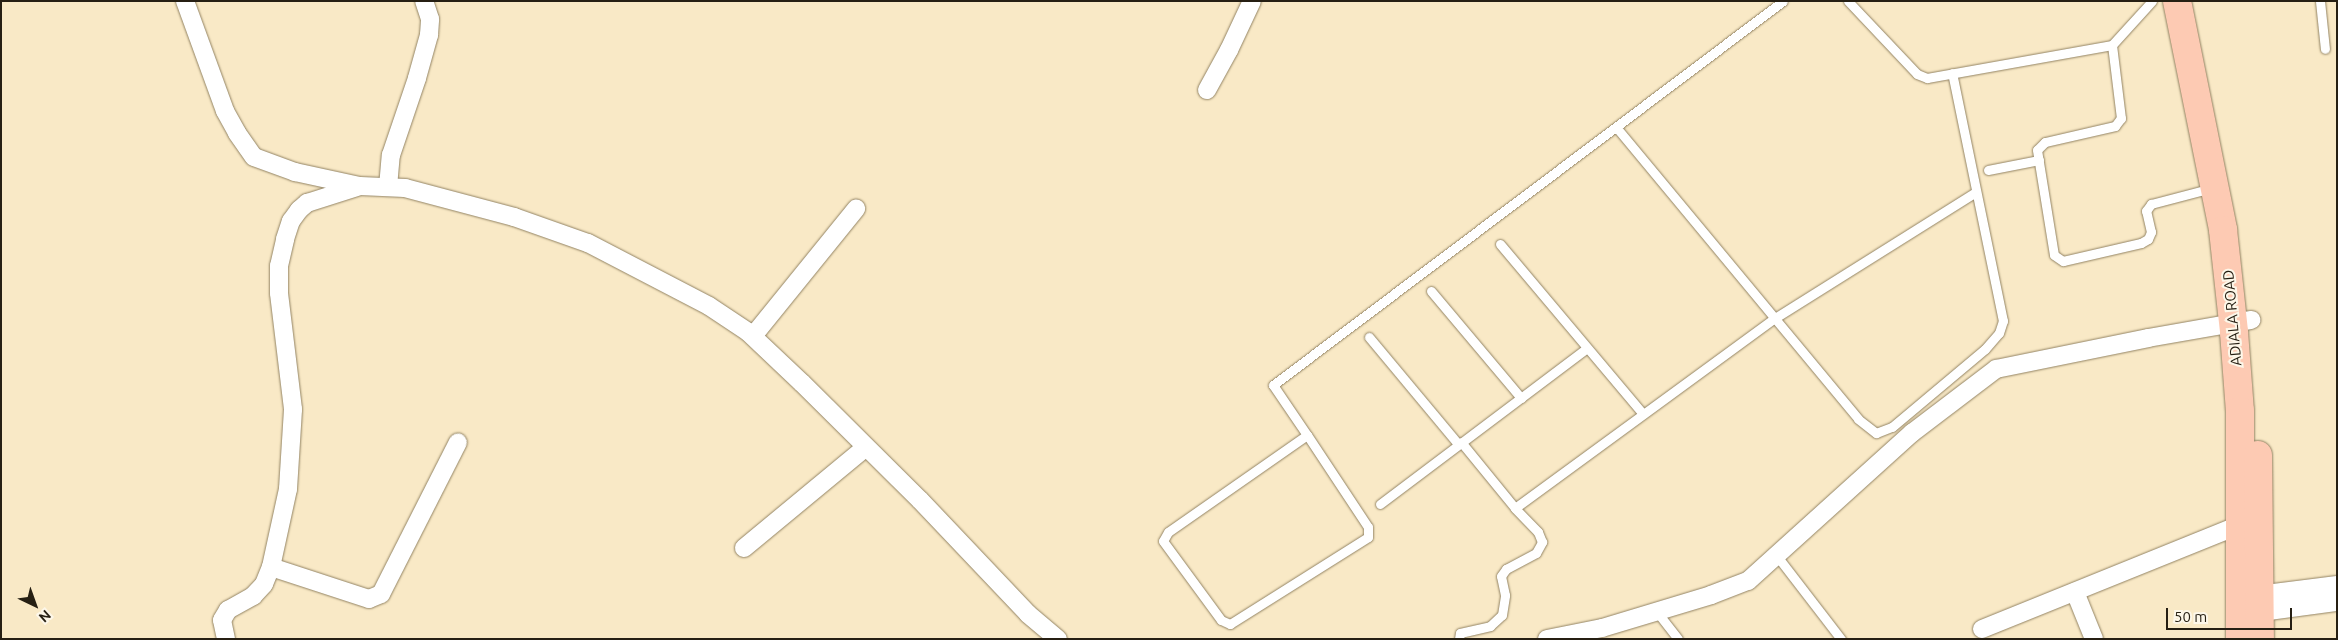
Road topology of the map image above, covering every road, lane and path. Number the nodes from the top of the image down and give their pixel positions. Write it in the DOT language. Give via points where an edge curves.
graph roads {
  1 [pos="185,1"];
  2 [pos="424,1"];
  3 [pos="1252,1"];
  4 [pos="1783,1"];
  5 [pos="1848,1"];
  6 [pos="2152,1"];
  7 [pos="2177,1"];
  8 [pos="2195,1"];
  9 [pos="2320,1"];
  10 [pos="2112,45"];
  11 [pos="2325,49"];
  12 [pos="1952,74"];
  13 [pos="1207,90"];
  14 [pos="1616,126"];
  15 [pos="2039,160"];
  16 [pos="1988,170"];
  17 [pos="360,186"];
  18 [pos="388,187"];
  19 [pos="2215,187"];
  20 [pos="1976,192"];
  21 [pos="856,209"];
  22 [pos="1500,244"];
  23 [pos="1431,291"];
  24 [pos="1775,318"];
  25 [pos="2242,321"];
  26 [pos="753,336"];
  27 [pos="1369,337"];
  28 [pos="1587,348"];
  29 [pos="1521,398"];
  30 [pos="1643,414"];
  31 [pos="1307,435"];
  32 [pos="458,442"];
  33 [pos="1460,443"];
  34 [pos="866,447"];
  35 [pos="1380,504"];
  36 [pos="1515,508"];
  37 [pos="2240,525"];
  38 [pos="744,548"];
  39 [pos="1777,556"];
  40 [pos="271,567"];
  41 [pos="2337,585"];
  42 [pos="2075,592"];
  43 [pos="2337,602"];
  44 [pos="2250,603"];
  45 [pos="1657,612"];
  46 [pos="1982,629"];
  47 [pos="226,639"];
  48 [pos="1058,639"];
  49 [pos="1459,639"];
  50 [pos="1547,639"];
  51 [pos="1678,639"];
  52 [pos="1841,639"];
  53 [pos="2094,639"];
  54 [pos="2240,639"];
  55 [pos="2260,639"];
  1 -- 17 [label="street" via="225,111 248,150 275,166"];
  2 -- 18 [label="street" via="430,19 429,35 391,155"];
  3 -- 13 [label="street"];
  4 -- 14 [label="lane"];
  5 -- 12 [label="lane" via="1917,74 1927,78"];
  6 -- 10 [label="lane"];
  7 -- 19 [label="main road, ADIALA ROAD"];
  8 -- 25 [label="main road, ADIALA ROAD" via="2241,227"];
  9 -- 11 [label="lane"];
  10 -- 12 [label="lane"];
  10 -- 15 [label="lane" via="2121,118 2115,126 2045,142 2037,150"];
  12 -- 20 [label="lane"];
  14 -- 24 [label="lane"];
  14 -- 31 [label="lane" via="1274,385"];
  15 -- 16 [label="lane"];
  15 -- 19 [label="lane" via="2054,255 2062,261 2141,243 2151,232 2146,211 2151,204"];
  17 -- 18 [label="street"];
  17 -- 40 [label="street" via="308,203 298,210 291,221 278,266 293,409 288,489"];
  18 -- 26 [label="street" via="434,195 514,217 588,243 709,306"];
  19 -- 25 [label="main road, ADIALA ROAD"];
  20 -- 24 [label="lane"];
  20 -- 24 [label="lane" via="2003,322 1999,333 1985,350 1892,428 1876,433 1858,419"];
  21 -- 26 [label="street"];
  22 -- 28 [label="lane"];
  23 -- 29 [label="lane"];
  24 -- 30 [label="lane"];
  25 -- 37 [label="main road, ADIALA ROAD"];
  25 -- 39 [label="street" via="1996,369 1897,446"];
  25 -- 44 [label="main road, ADIALA ROAD" via="2258,410"];
  26 -- 34 [label="street"];
  27 -- 33 [label="lane"];
  28 -- 29 [label="lane"];
  28 -- 30 [label="lane"];
  29 -- 33 [label="lane"];
  30 -- 36 [label="lane"];
  31 -- 31 [label="lane" via="1368,527 1368,537 1230,624 1221,620 1163,541 1168,532"];
  32 -- 40 [label="street" via="381,594 369,600"];
  33 -- 35 [label="lane"];
  33 -- 36 [label="lane"];
  34 -- 38 [label="street"];
  34 -- 48 [label="street" via="1028,614"];
  36 -- 49 [label="lane" via="1538,532 1542,542 1536,553 1506,569 1501,576 1505,595 1502,615 1490,626 1460,633"];
  37 -- 42 [label="street"];
  37 -- 44 [label="main road, ADIALA ROAD"];
  39 -- 45 [label="street" via="1748,581"];
  39 -- 52 [label="lane"];
  40 -- 47 [label="street" via="264,584 253,596 228,610 222,620"];
  41 -- 44 [label="street"];
  42 -- 46 [label="street"];
  42 -- 53 [label="street"];
  43 -- 44 [label="street"];
  44 -- 54 [label="main road, ADIALA ROAD"];
  44 -- 55 [label="main road, ADIALA ROAD"];
  45 -- 50 [label="street"];
  45 -- 51 [label="lane"];
}
